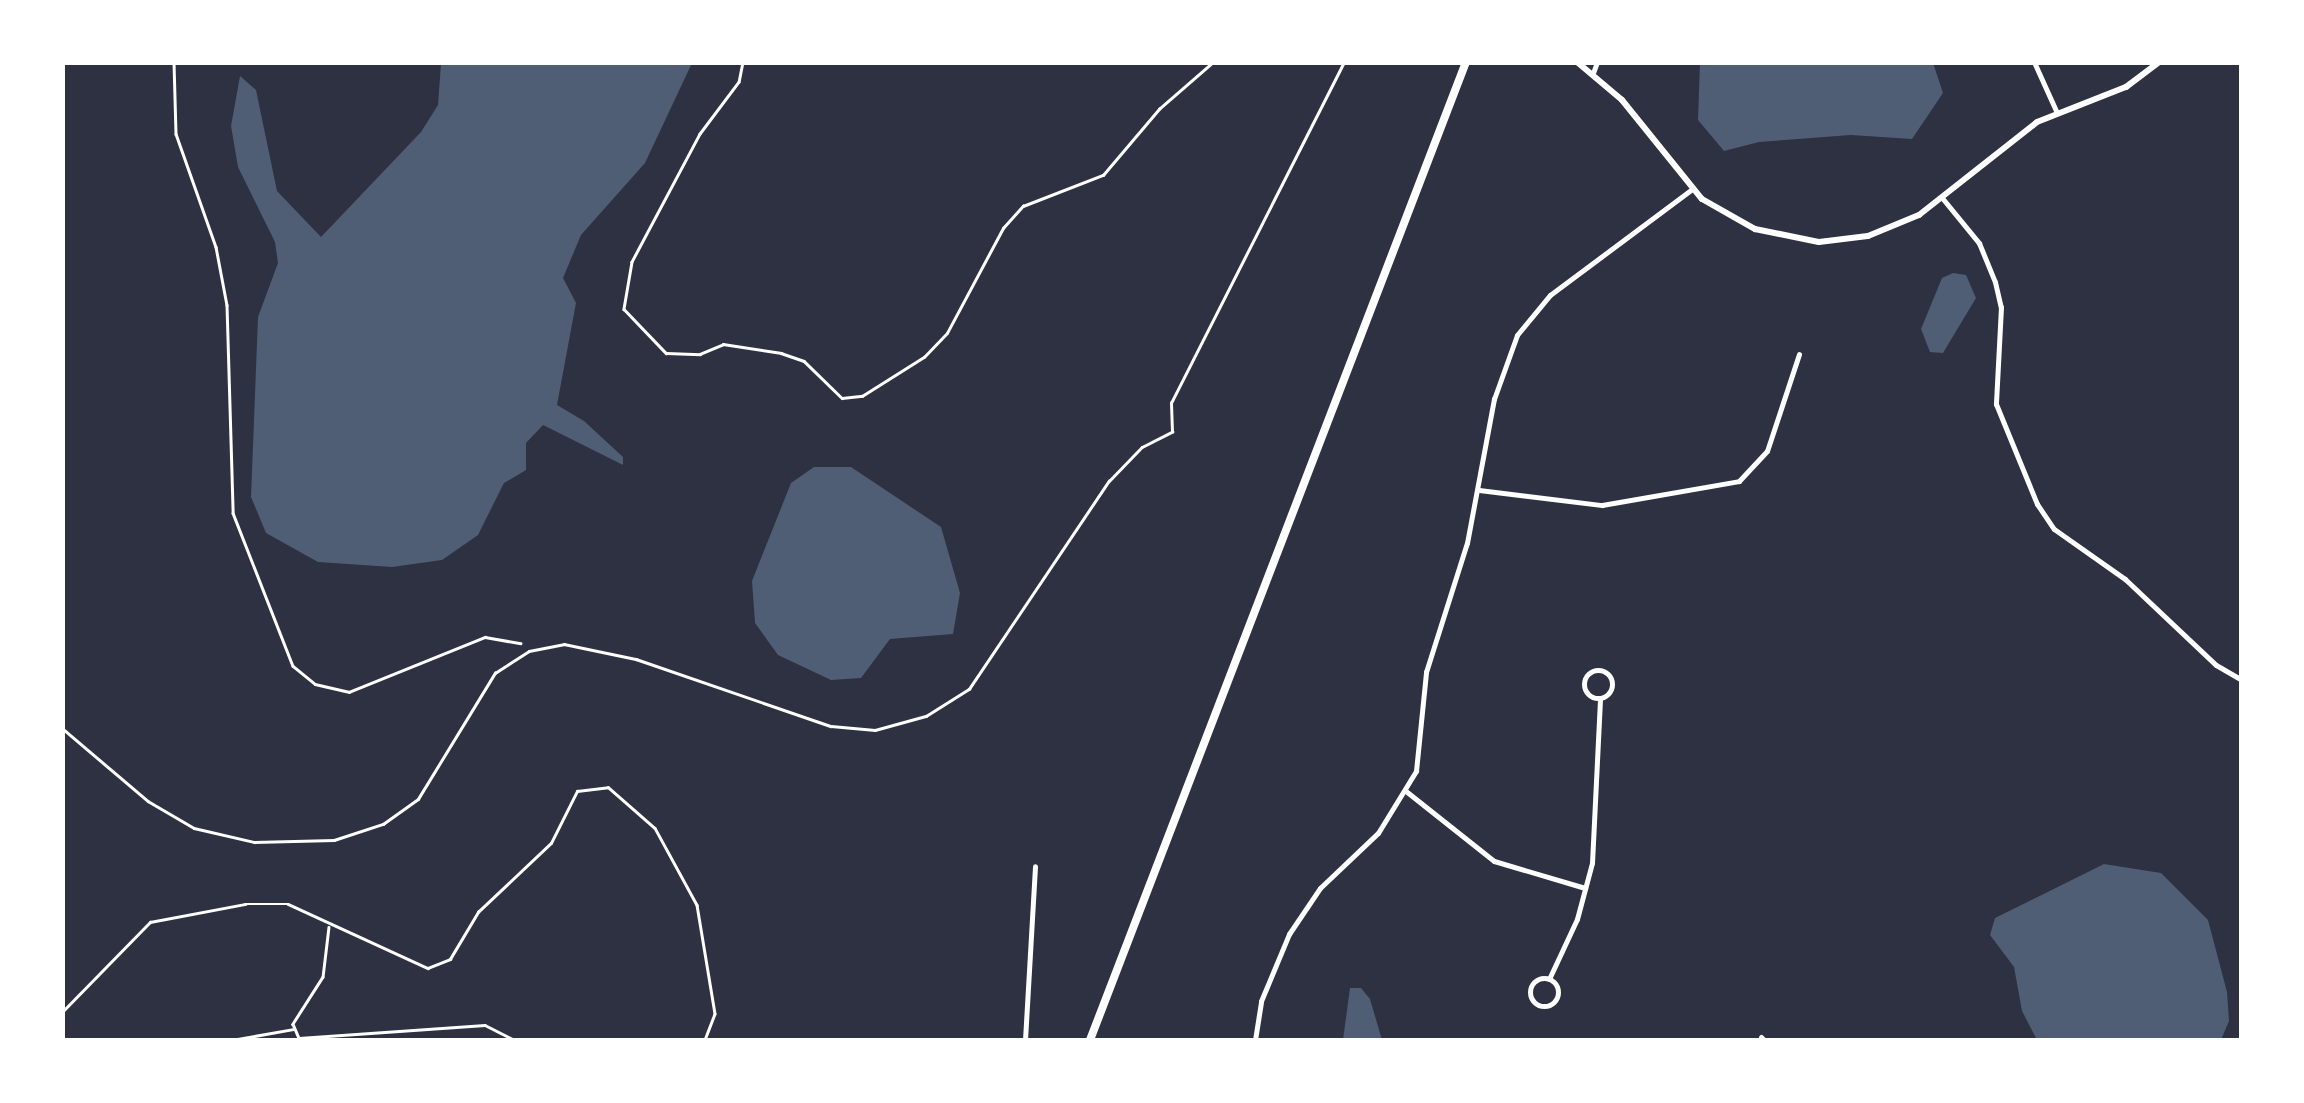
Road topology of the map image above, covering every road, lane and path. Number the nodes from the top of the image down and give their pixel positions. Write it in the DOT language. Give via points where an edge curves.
graph roads {
  1 [pos="174,62"];
  2 [pos="742,62"];
  3 [pos="1213,62"];
  4 [pos="1344,62"];
  5 [pos="1466,62"];
  6 [pos="1577,62"];
  7 [pos="1598,62"];
  8 [pos="2034,62"];
  9 [pos="2159,62"];
  10 [pos="1594,74"];
  11 [pos="2057,114"];
  12 [pos="1691,190"];
  13 [pos="1943,199"];
  14 [pos="1799,354"];
  15 [pos="1479,490"];
  16 [pos="520,643"];
  17 [pos="2242,680"];
  18 [pos="1600,698"];
  19 [pos="62,728"];
  20 [pos="1407,792"];
  21 [pos="1035,866"];
  22 [pos="1586,888"];
  23 [pos="329,925"];
  24 [pos="1549,979"];
  25 [pos="62,1012"];
  26 [pos="295,1030"];
  27 [pos="232,1040"];
  28 [pos="515,1040"];
  29 [pos="705,1040"];
  30 [pos="1025,1040"];
  31 [pos="1090,1040"];
  32 [pos="1255,1040"];
  1 -- 16 [label="path" via="176,134 216,247 227,305 233,513 293,666 316,684 349,692 486,636"];
  2 -- 3 [label="path" via="740,82 700,134 632,262 624,309 666,354 700,354 723,344 782,353 804,361 842,398 862,396 924,358 947,334 1003,228 1024,206 1103,175 1159,110"];
  4 -- 19 [label="lane" via="1171,403 1172,432 1142,448 1109,481 969,689 926,716 875,730 831,726 636,658 564,644 529,651 496,673 418,799 383,824 334,840 254,842 194,828 148,801"];
  5 -- 31 [label="main road"];
  6 -- 10 [label="street"];
  7 -- 10 [label="street"];
  8 -- 11 [label="street"];
  9 -- 11 [label="street" via="2126,87"];
  10 -- 12 [label="street"];
  11 -- 13 [label="street" via="2016,136"];
  12 -- 13 [label="street" via="1755,230 1819,242 1887,231"];
  12 -- 15 [label="street" via="1550,295 1518,334 1494,399"];
  13 -- 17 [label="street" via="1979,243 1995,282 2002,307 1996,404 2037,504 2054,528"];
  14 -- 15 [label="street" via="1768,451 1739,481 1602,505"];
  15 -- 20 [label="street" via="1426,672 1422,754"];
  18 -- 18 [label="street" via="1611,682 1595,671 1585,689"];
  18 -- 22 [label="street"];
  20 -- 22 [label="street" via="1494,861"];
  20 -- 32 [label="street" via="1378,833 1320,888 1289,934 1261,1001"];
  21 -- 30 [label="street"];
  22 -- 24 [label="street"];
  23 -- 25 [label="path" via="288,904 245,904 150,922"];
  23 -- 26 [label="path" via="323,977"];
  23 -- 29 [label="path" via="428,968 450,959 478,912 551,843 576,790 608,787 655,828 697,905 715,1014"];
  24 -- 24 [label="street" via="1532,984 1536,1004 1556,998"];
  26 -- 27 [label="path"];
  26 -- 28 [label="path" via="299,1038 322,1039 486,1025"];
}
